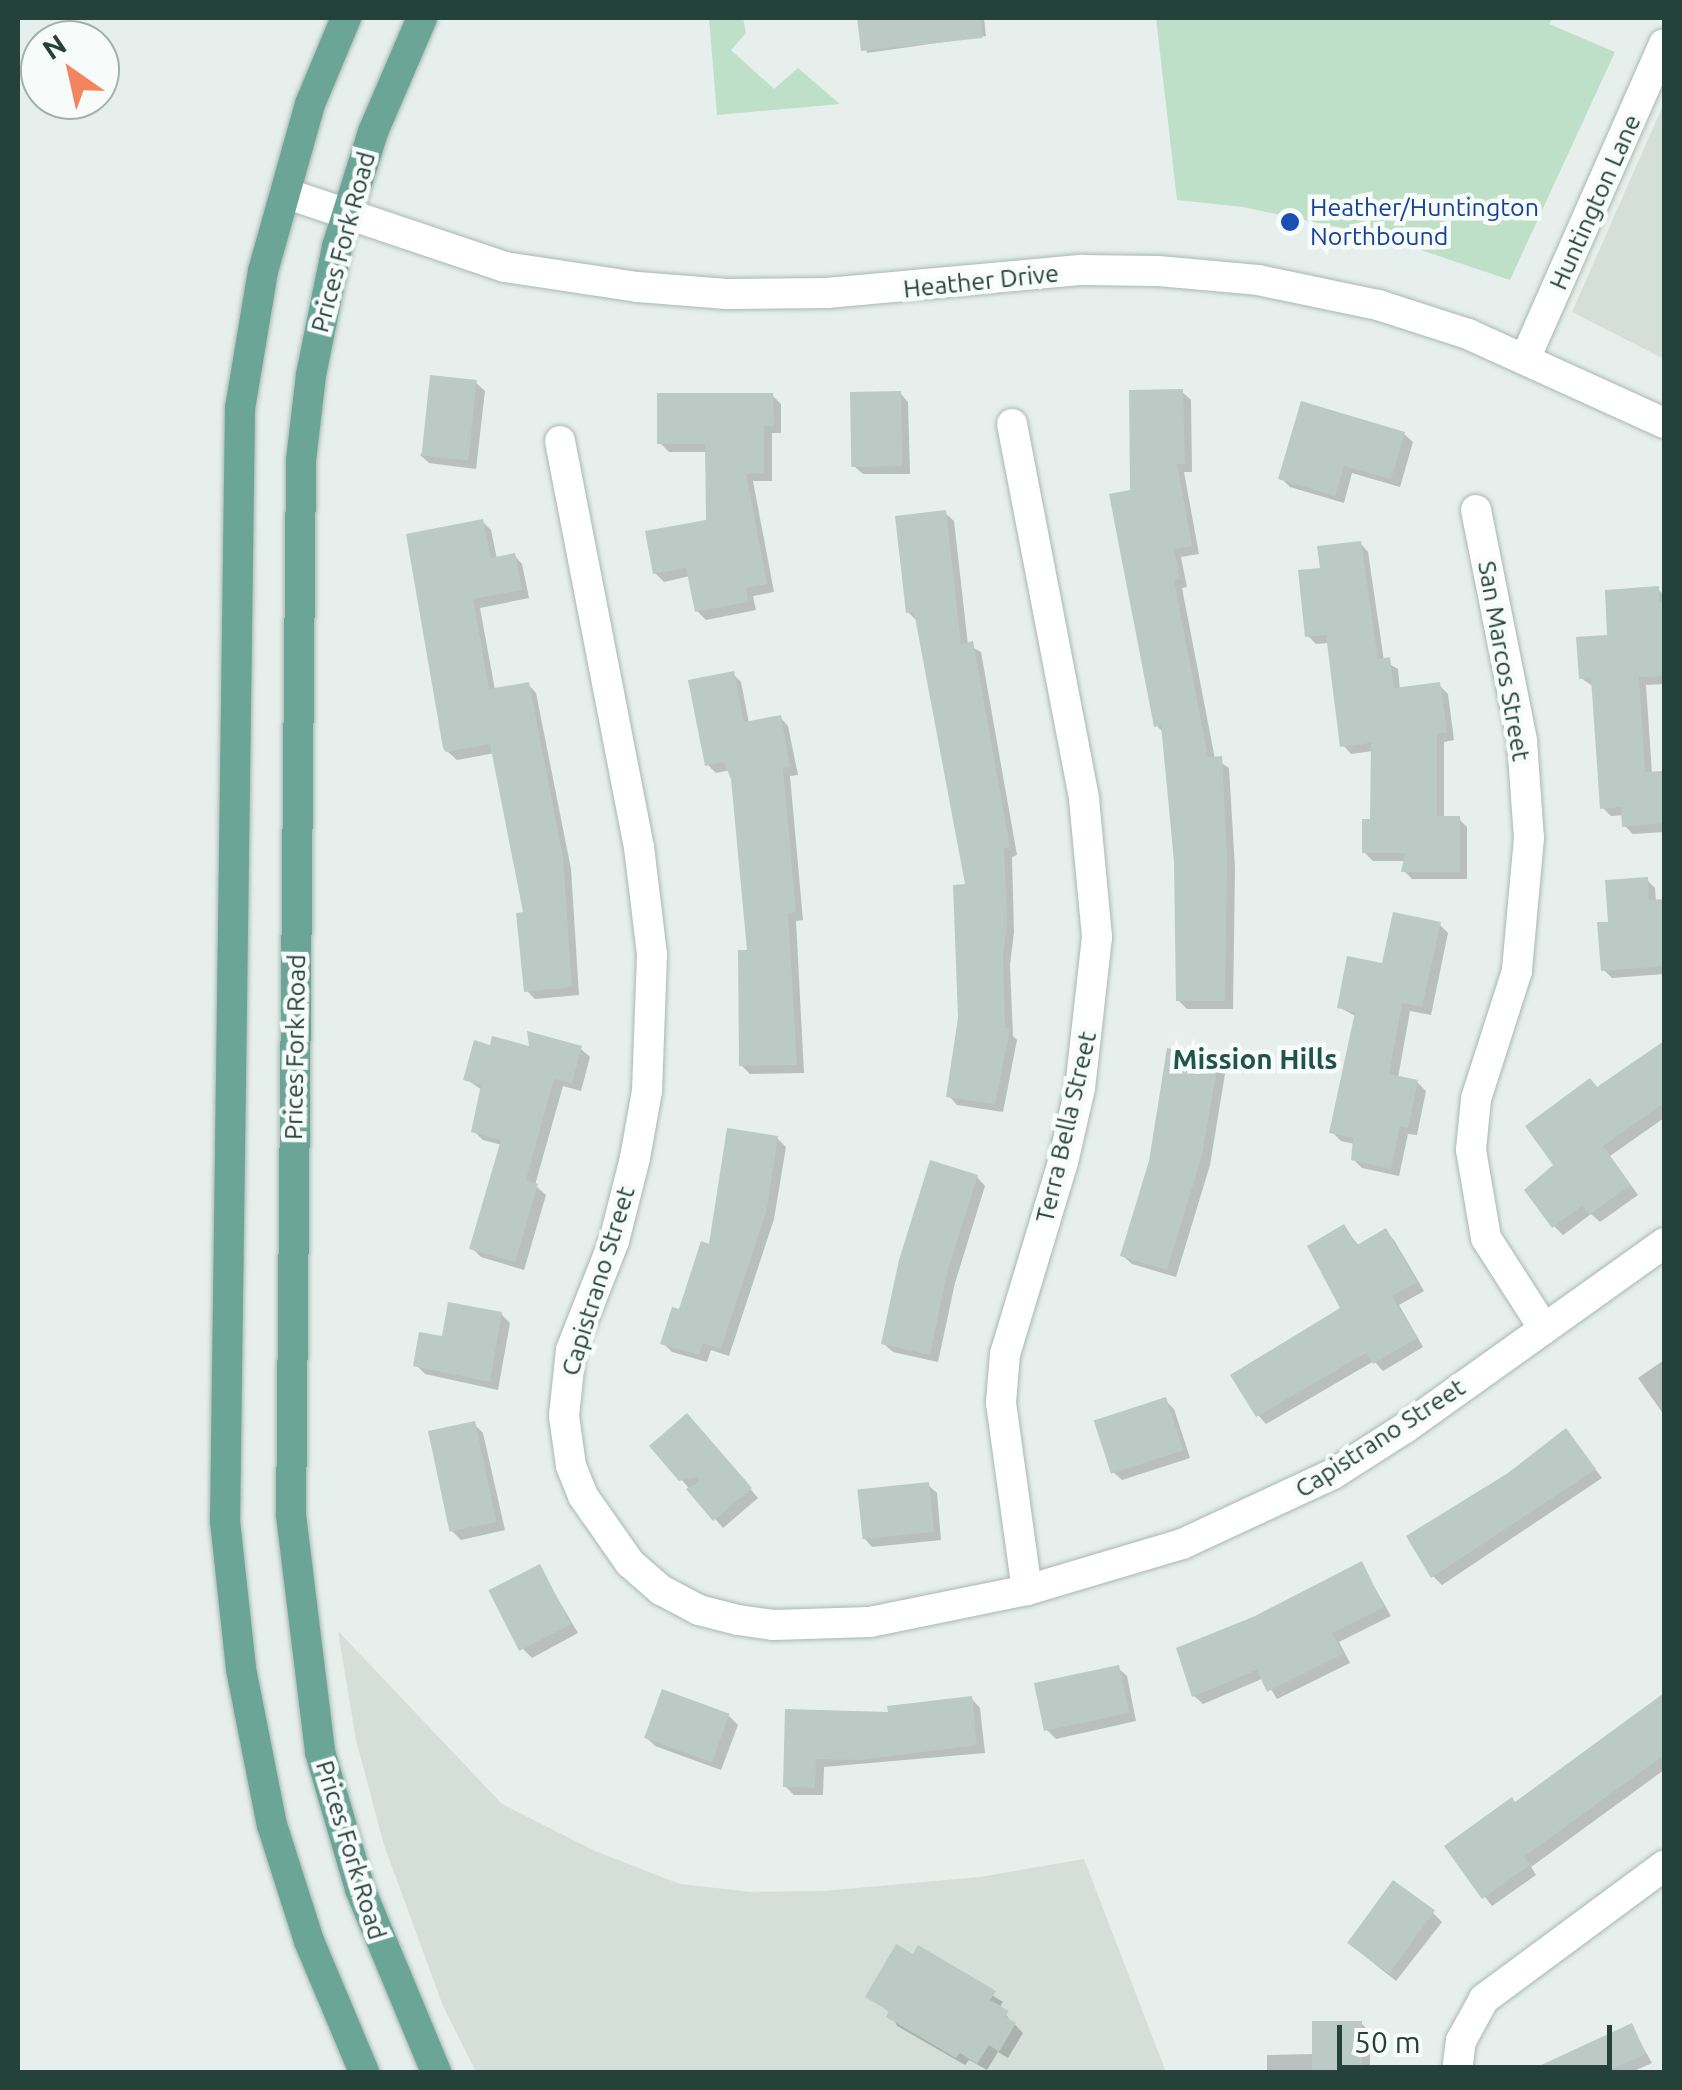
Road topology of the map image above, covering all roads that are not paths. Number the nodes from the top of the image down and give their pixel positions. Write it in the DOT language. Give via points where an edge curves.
graph roads {
  1 [pos="346,18"];
  2 [pos="422,18"];
  3 [pos="1664,44"];
  4 [pos="285,192"];
  5 [pos="347,214"];
  6 [pos="1524,359"];
  7 [pos="1664,423"];
  8 [pos="1012,424"];
  9 [pos="560,441"];
  10 [pos="1476,510"];
  11 [pos="1664,1243"];
  12 [pos="1543,1327"];
  13 [pos="1028,1590"];
  14 [pos="1664,1866"];
  15 [pos="364,2072"];
  16 [pos="436,2072"];
  17 [pos="1456,2072"];
  1 -- 4 [label="main road" via="310,104"];
  2 -- 5 [label="main road, Prices Fork Road" via="394,77"];
  3 -- 6 [label="street, Huntington Lane"];
  4 -- 5 [label="street, Heather Drive"];
  4 -- 15 [label="main road" via="246,354 235,484 225,1521 241,1668 268,1809 308,1942"];
  5 -- 6 [label="street, Heather Drive" via="505,266 713,293 897,290 1082,270 1231,276 1378,306"];
  5 -- 16 [label="main road, Prices Fork Road" via="326,290 301,460 291,1515 325,1769 378,1939"];
  6 -- 7 [label="street, Heather Drive"];
  8 -- 13 [label="street, Terra Bella Street" via="1084,799 1097,937 1080,1088 1005,1354 1001,1403"];
  9 -- 13 [label="street, Capistrano Street" via="639,847 652,955 646,1091 635,1158 614,1241 565,1374 567,1440 582,1496 630,1563 661,1590 738,1620 870,1622"];
  10 -- 12 [label="street, San Marcos Street" via="1522,741 1528,838 1517,970 1476,1099 1472,1169 1486,1238"];
  11 -- 12 [label="street, Capistrano Street"];
  12 -- 13 [label="street, Capistrano Street" via="1405,1428 1306,1488 1182,1544"];
  14 -- 17 [label="street" via="1484,1999 1461,2041"];
}
